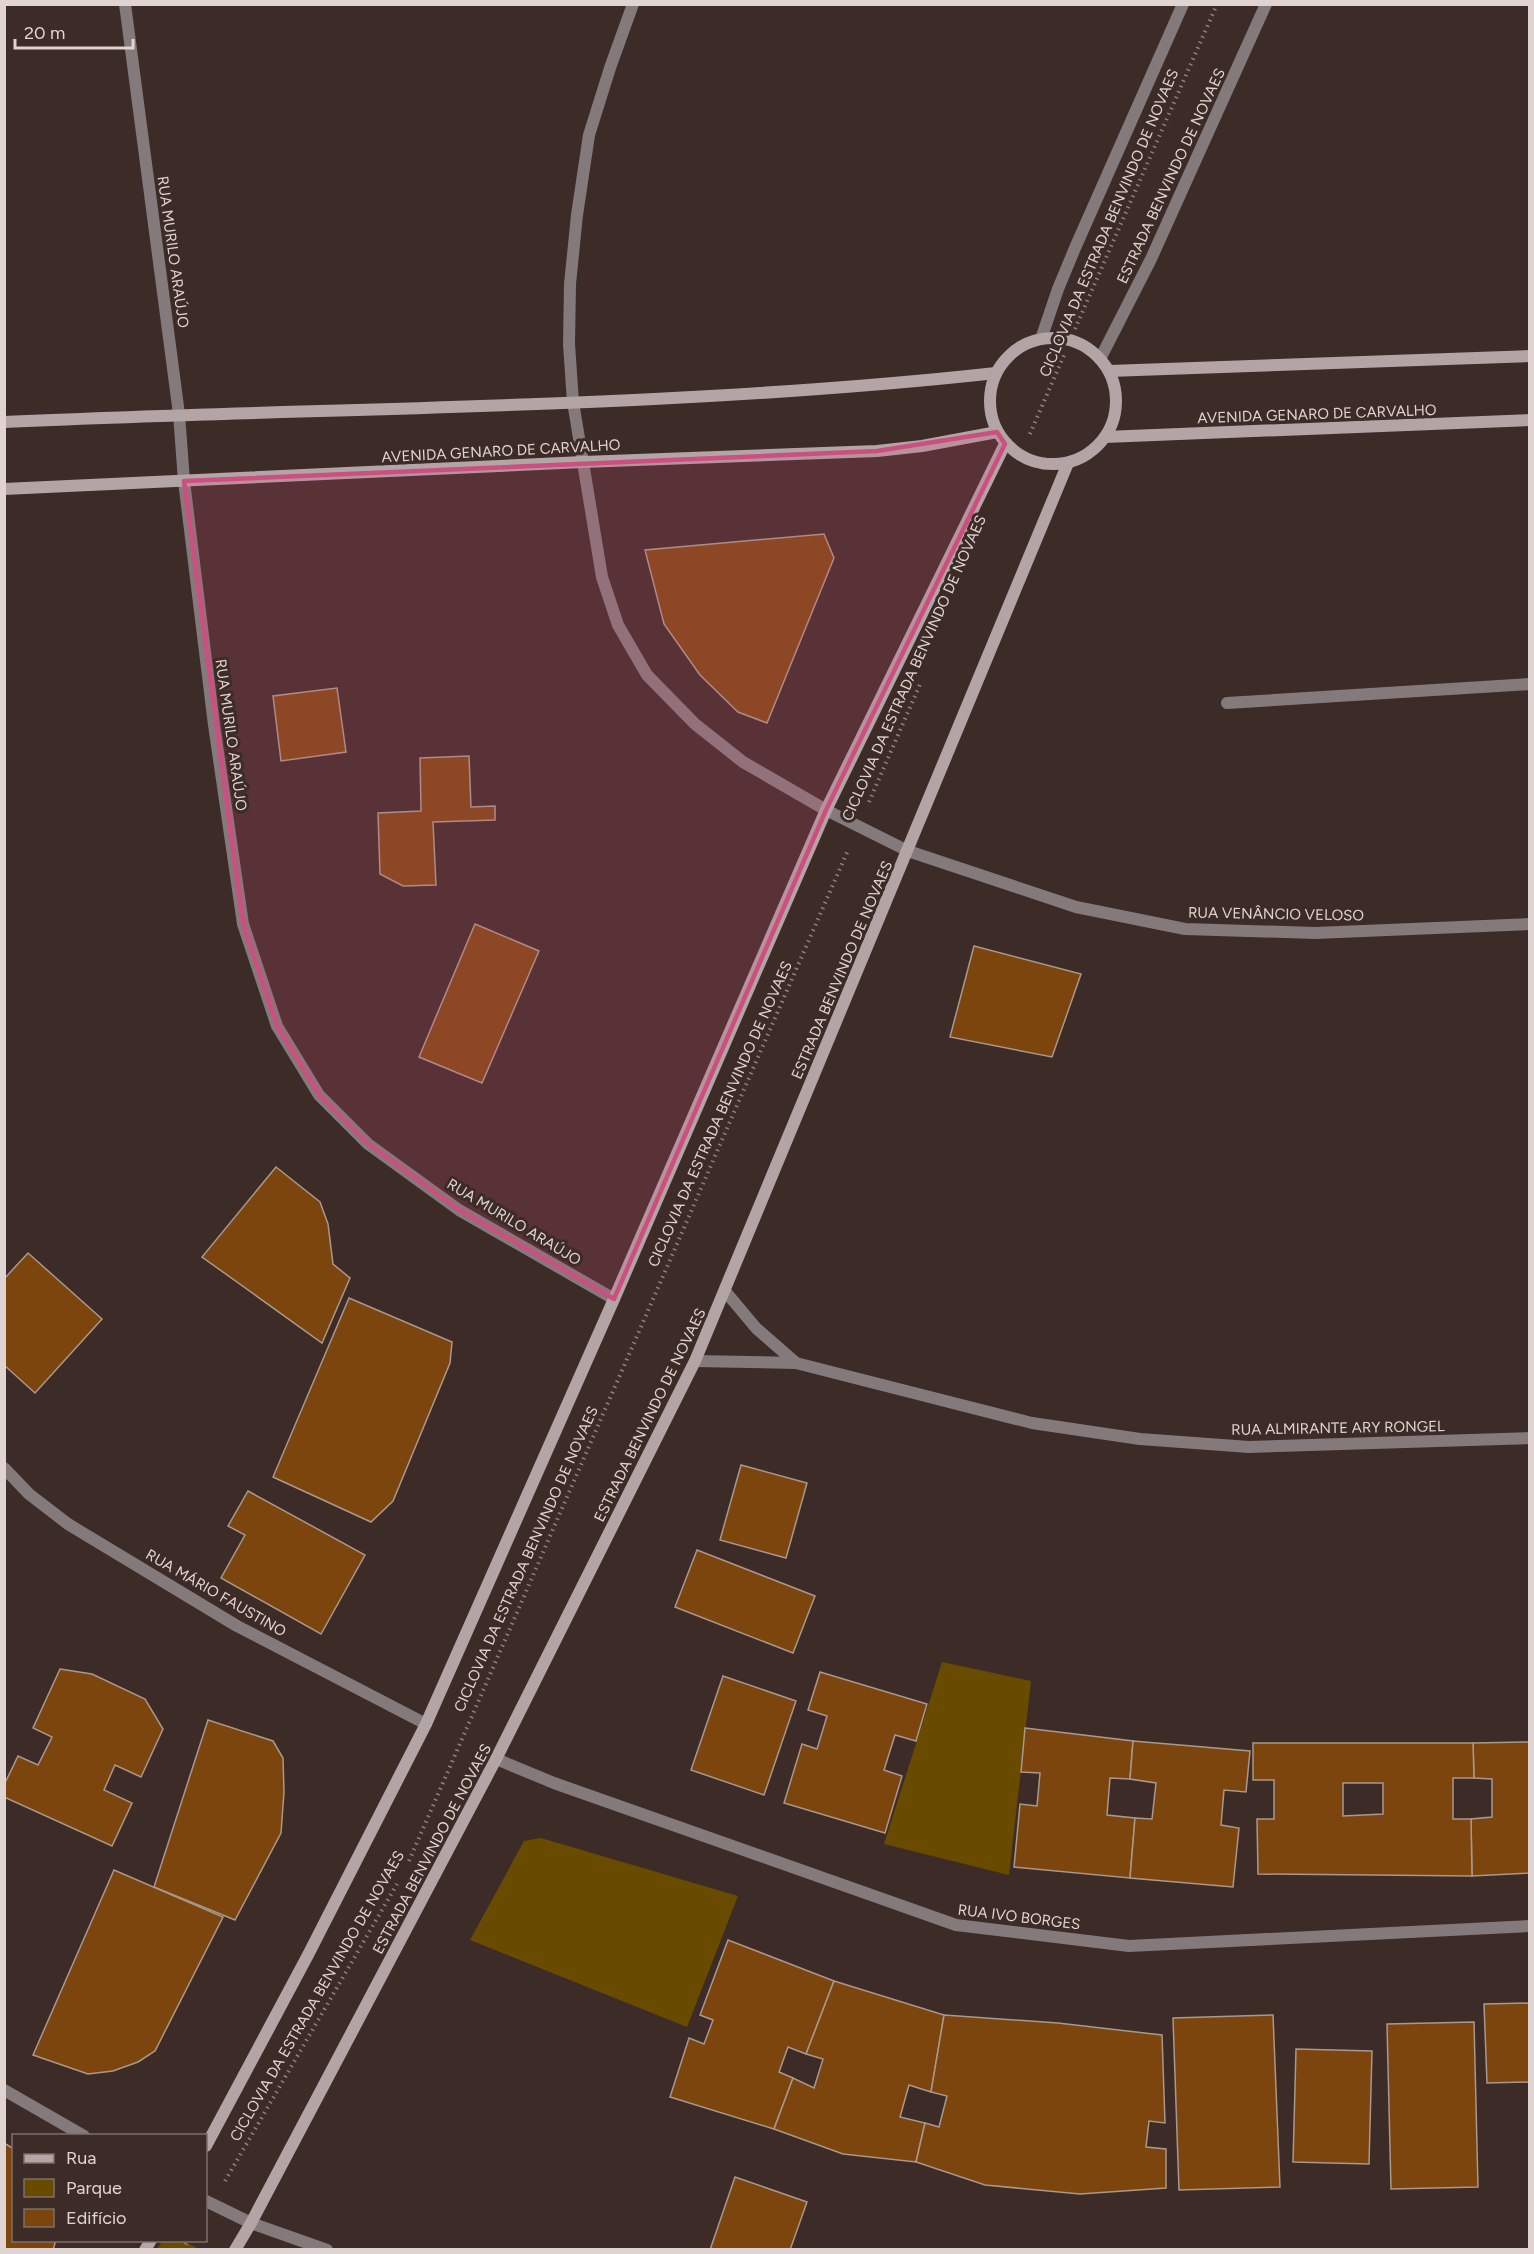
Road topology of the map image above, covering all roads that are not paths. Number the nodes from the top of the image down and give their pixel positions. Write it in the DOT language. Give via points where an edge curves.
graph roads {
  1 [pos="125,4"];
  2 [pos="633,4"];
  3 [pos="1183,4"];
  4 [pos="1266,4"];
  5 [pos="1041,339"];
  6 [pos="1530,356"];
  7 [pos="1100,359"];
  8 [pos="1109,371"];
  9 [pos="996,373"];
  10 [pos="573,402"];
  11 [pos="179,414"];
  12 [pos="1530,420"];
  13 [pos="4,422"];
  14 [pos="997,432"];
  15 [pos="1105,437"];
  16 [pos="1005,444"];
  17 [pos="583,462"];
  18 [pos="1068,463"];
  19 [pos="184,481"];
  20 [pos="4,489"];
  21 [pos="1530,684"];
  22 [pos="1227,703"];
  23 [pos="826,810"];
  24 [pos="908,850"];
  25 [pos="1530,924"];
  26 [pos="725,1291"];
  27 [pos="614,1299"];
  28 [pos="695,1362"];
  29 [pos="796,1363"];
  30 [pos="1530,1438"];
  31 [pos="4,1468"];
  32 [pos="426,1724"];
  33 [pos="496,1759"];
  34 [pos="1530,1926"];
  35 [pos="4,2090"];
  36 [pos="81,2134"];
  37 [pos="207,2144"];
  38 [pos="208,2203"];
  39 [pos="251,2223"];
  40 [pos="235,2250"];
  41 [pos="327,2250"];
  1 -- 11 [label="street, RUA MURILO ARAÚJO"];
  2 -- 10 [label="street, RUA VENÂNCIO VELOSO" via="589,135 570,284"];
  3 -- 5 [label="street" via="1075,248"];
  4 -- 7 [label="street, ESTRADA BENVINDO DE NOVAES" via="1151,259"];
  5 -- 7 [label="street" via="1070,341"];
  5 -- 9 [label="street" via="1007,357"];
  6 -- 8 [label="street"];
  7 -- 8 [label="street"];
  8 -- 15 [label="street" via="1116,393 1114,416"];
  9 -- 10 [label="street" via="796,392"];
  9 -- 14 [label="street" via="989,403"];
  10 -- 11 [label="street"];
  10 -- 17 [label="street, RUA VENÂNCIO VELOSO"];
  11 -- 13 [label="street"];
  11 -- 19 [label="street, RUA MURILO ARAÚJO"];
  12 -- 15 [label="street, AVENIDA GENARO DE CARVALHO"];
  14 -- 16 [label="street"];
  14 -- 17 [label="street, AVENIDA GENARO DE CARVALHO" via="877,451"];
  15 -- 18 [label="street" via="1089,453"];
  16 -- 18 [label="street" via="1035,462"];
  16 -- 23 [label="street"];
  17 -- 19 [label="street, AVENIDA GENARO DE CARVALHO"];
  17 -- 23 [label="street, RUA VENÂNCIO VELOSO" via="602,577 618,625 647,675 695,724 743,762"];
  18 -- 24 [label="street, ESTRADA BENVINDO DE NOVAES"];
  19 -- 20 [label="street, AVENIDA GENARO DE CARVALHO"];
  19 -- 27 [label="street, RUA MURILO ARAÚJO" via="243,924 277,1026 319,1095 368,1144 459,1210"];
  21 -- 22 [label="street"];
  23 -- 24 [label="street, RUA VENÂNCIO VELOSO"];
  23 -- 27 [label="street"];
  24 -- 25 [label="street, RUA VENÂNCIO VELOSO" via="1076,907 1185,929 1315,933"];
  24 -- 26 [label="street, ESTRADA BENVINDO DE NOVAES"];
  26 -- 28 [label="street, ESTRADA BENVINDO DE NOVAES"];
  26 -- 29 [label="street, RUA ALMIRANTE ARY RONGEL" via="756,1328"];
  27 -- 32 [label="street"];
  28 -- 29 [label="street, RUA ALMIRANTE ARY RONGEL"];
  28 -- 33 [label="street, ESTRADA BENVINDO DE NOVAES"];
  29 -- 30 [label="street, RUA ALMIRANTE ARY RONGEL" via="1032,1423 1140,1439 1249,1447"];
  31 -- 32 [label="street, RUA MÁRIO FAUSTINO" via="29,1494 68,1524 237,1626"];
  32 -- 37 [label="street"];
  33 -- 34 [label="street, RUA IVO BORGES" via="956,1925 1129,1946"];
  33 -- 39 [label="street, ESTRADA BENVINDO DE NOVAES"];
  35 -- 36 [label="street"];
  38 -- 39 [label="street"];
  39 -- 40 [label="street, ESTRADA BENVINDO DE NOVAES"];
  39 -- 41 [label="street"];
}
